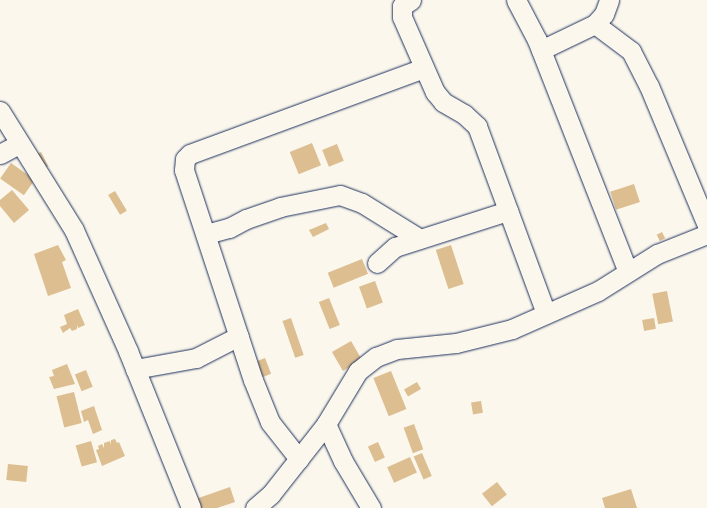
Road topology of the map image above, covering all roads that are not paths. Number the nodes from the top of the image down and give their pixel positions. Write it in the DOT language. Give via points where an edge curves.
graph roads {
  1 [pos="411,0"];
  2 [pos="516,0"];
  3 [pos="609,0"];
  4 [pos="595,24"];
  5 [pos="541,50"];
  6 [pos="424,68"];
  7 [pos="0,111"];
  8 [pos="19,144"];
  9 [pos="0,154"];
  10 [pos="508,211"];
  11 [pos="707,225"];
  12 [pos="206,234"];
  13 [pos="707,234"];
  14 [pos="420,239"];
  15 [pos="377,263"];
  16 [pos="628,272"];
  17 [pos="546,314"];
  18 [pos="239,336"];
  19 [pos="135,369"];
  20 [pos="326,424"];
  21 [pos="299,459"];
  22 [pos="191,508"];
  23 [pos="255,508"];
  24 [pos="371,508"];
  1 -- 6 [label="street" via="402,6 402,17"];
  2 -- 5 [label="street"];
  3 -- 4 [label="street" via="604,14"];
  4 -- 5 [label="street"];
  4 -- 11 [label="street" via="631,51 649,86"];
  5 -- 16 [label="street"];
  6 -- 10 [label="street" via="435,92 443,102 464,114 477,126"];
  6 -- 12 [label="street" via="190,154 185,159 184,170"];
  7 -- 8 [label="street"];
  8 -- 9 [label="street"];
  8 -- 19 [label="street" via="74,230"];
  10 -- 14 [label="street"];
  10 -- 17 [label="street"];
  12 -- 14 [label="street" via="223,231 280,207 340,195 362,203"];
  12 -- 18 [label="street"];
  13 -- 16 [label="street" via="657,254"];
  14 -- 15 [label="street" via="390,250"];
  16 -- 17 [label="street" via="598,291"];
  17 -- 20 [label="street" via="498,332 456,343 397,349 376,357 358,371"];
  18 -- 19 [label="street" via="196,358"];
  18 -- 21 [label="street" via="252,380 270,422"];
  19 -- 22 [label="street"];
  20 -- 21 [label="street"];
  20 -- 24 [label="street" via="343,461"];
  21 -- 23 [label="street"];
}
